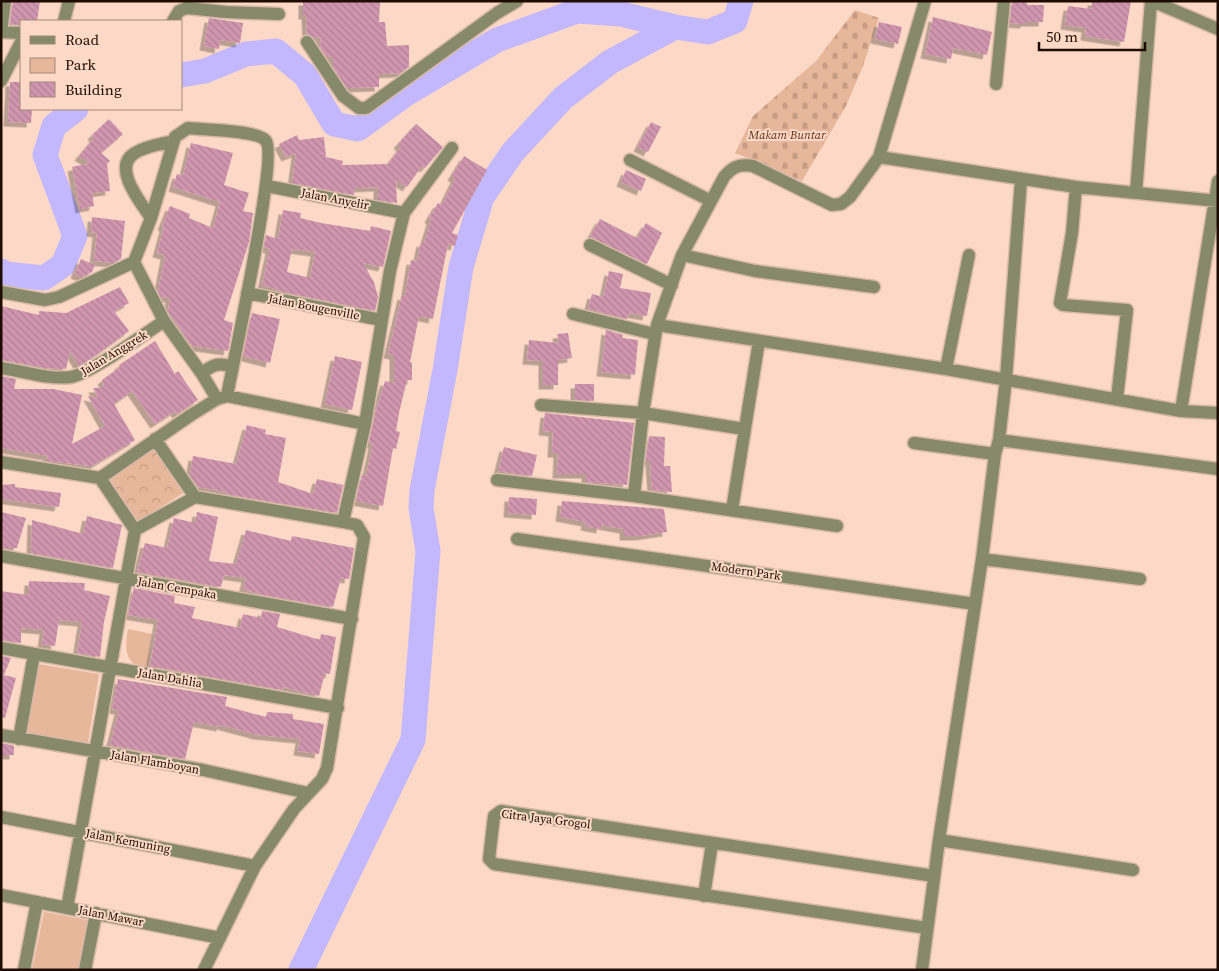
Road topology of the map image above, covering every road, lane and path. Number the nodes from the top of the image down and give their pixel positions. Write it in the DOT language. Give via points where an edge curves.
graph roads {
  1 [pos="5,1"];
  2 [pos="69,1"];
  3 [pos="517,1"];
  4 [pos="925,1"];
  5 [pos="1004,1"];
  6 [pos="1152,1"];
  7 [pos="279,14"];
  8 [pos="64,20"];
  9 [pos="174,20"];
  10 [pos="1218,28"];
  11 [pos="20,33"];
  12 [pos="307,42"];
  13 [pos="20,44"];
  14 [pos="1,81"];
  15 [pos="996,84"];
  16 [pos="174,141"];
  17 [pos="452,148"];
  18 [pos="879,156"];
  19 [pos="630,160"];
  20 [pos="1021,180"];
  21 [pos="1218,181"];
  22 [pos="267,186"];
  23 [pos="1076,187"];
  24 [pos="1136,193"];
  25 [pos="711,201"];
  26 [pos="1216,201"];
  27 [pos="404,213"];
  28 [pos="151,218"];
  29 [pos="590,245"];
  30 [pos="682,255"];
  31 [pos="969,255"];
  32 [pos="134,262"];
  33 [pos="672,285"];
  34 [pos="874,286"];
  35 [pos="1,292"];
  36 [pos="247,293"];
  37 [pos="573,314"];
  38 [pos="382,320"];
  39 [pos="164,321"];
  40 [pos="656,330"];
  41 [pos="759,341"];
  42 [pos="232,367"];
  43 [pos="1,368"];
  44 [pos="946,369"];
  45 [pos="202,374"];
  46 [pos="1006,379"];
  47 [pos="222,397"];
  48 [pos="1117,399"];
  49 [pos="541,405"];
  50 [pos="1181,411"];
  51 [pos="643,413"];
  52 [pos="1218,413"];
  53 [pos="365,424"];
  54 [pos="744,429"];
  55 [pos="155,439"];
  56 [pos="999,440"];
  57 [pos="914,443"];
  58 [pos="995,454"];
  59 [pos="1,462"];
  60 [pos="1218,469"];
  61 [pos="100,478"];
  62 [pos="497,480"];
  63 [pos="634,496"];
  64 [pos="196,497"];
  65 [pos="732,510"];
  66 [pos="343,522"];
  67 [pos="838,526"];
  68 [pos="135,530"];
  69 [pos="517,539"];
  70 [pos="1,556"];
  71 [pos="982,559"];
  72 [pos="126,578"];
  73 [pos="1140,579"];
  74 [pos="975,604"];
  75 [pos="352,619"];
  76 [pos="1,648"];
  77 [pos="34,654"];
  78 [pos="110,668"];
  79 [pos="338,708"];
  80 [pos="1,735"];
  81 [pos="19,739"];
  82 [pos="95,752"];
  83 [pos="308,793"];
  84 [pos="1,817"];
  85 [pos="81,832"];
  86 [pos="939,840"];
  87 [pos="712,842"];
  88 [pos="255,866"];
  89 [pos="1133,870"];
  90 [pos="934,876"];
  91 [pos="1,895"];
  92 [pos="704,896"];
  93 [pos="36,902"];
  94 [pos="67,908"];
  95 [pos="96,913"];
  96 [pos="927,928"];
  97 [pos="220,938"];
  98 [pos="24,970"];
  99 [pos="85,970"];
  100 [pos="204,970"];
  101 [pos="922,970"];
  1 -- 11 [label="street" via="1,32"];
  2 -- 8 [label="street"];
  3 -- 12 [label="street" via="366,108 359,108 342,96"];
  4 -- 18 [label="street"];
  5 -- 15 [label="street"];
  6 -- 10 [label="street"];
  6 -- 24 [label="street"];
  7 -- 9 [label="street" via="187,8 179,11"];
  13 -- 14 [label="street"];
  16 -- 22 [label="street" via="179,132 188,128 254,134 265,139 268,145"];
  16 -- 28 [label="street"];
  16 -- 28 [label="street" via="136,152 125,164 135,195"];
  17 -- 27 [label="street"];
  18 -- 20 [label="street"];
  18 -- 25 [label="street" via="850,197 841,204 832,205 763,170 742,164 731,168"];
  19 -- 25 [label="street"];
  20 -- 23 [label="street"];
  20 -- 46 [label="street"];
  21 -- 26 [label="street"];
  22 -- 27 [label="street, Jalan Anyelir"];
  22 -- 36 [label="street"];
  23 -- 24 [label="street"];
  23 -- 48 [label="street" via="1060,303 1063,306 1127,310"];
  24 -- 26 [label="street"];
  25 -- 30 [label="street"];
  26 -- 50 [label="street"];
  27 -- 38 [label="street"];
  28 -- 32 [label="street"];
  29 -- 33 [label="street"];
  30 -- 33 [label="street"];
  30 -- 34 [label="street" via="755,271"];
  31 -- 44 [label="street"];
  32 -- 35 [label="street" via="60,297 45,300"];
  32 -- 39 [label="street"];
  33 -- 40 [label="street"];
  36 -- 38 [label="street, Jalan Bougenville"];
  36 -- 42 [label="street"];
  37 -- 40 [label="street"];
  38 -- 53 [label="street"];
  39 -- 43 [label="street, Jalan Anggrek" via="125,348 73,377 59,378"];
  39 -- 45 [label="street"];
  40 -- 41 [label="street"];
  40 -- 51 [label="street"];
  41 -- 44 [label="street"];
  41 -- 54 [label="street"];
  42 -- 45 [label="street" via="216,364"];
  42 -- 47 [label="street"];
  44 -- 46 [label="street"];
  45 -- 47 [label="street"];
  46 -- 48 [label="street"];
  46 -- 56 [label="street"];
  47 -- 53 [label="street"];
  47 -- 55 [label="street"];
  48 -- 50 [label="street"];
  49 -- 51 [label="street"];
  50 -- 52 [label="street"];
  51 -- 54 [label="street"];
  51 -- 63 [label="street"];
  53 -- 66 [label="street"];
  54 -- 65 [label="street"];
  55 -- 61 [label="street"];
  55 -- 64 [label="street"];
  56 -- 58 [label="street"];
  56 -- 60 [label="street"];
  57 -- 58 [label="street"];
  58 -- 71 [label="street"];
  59 -- 61 [label="street"];
  61 -- 68 [label="street"];
  62 -- 63 [label="street"];
  63 -- 65 [label="street"];
  64 -- 66 [label="street"];
  64 -- 68 [label="street"];
  65 -- 67 [label="street"];
  66 -- 75 [label="street" via="357,525 364,537"];
  68 -- 72 [label="street"];
  69 -- 74 [label="street, Modern Park"];
  70 -- 72 [label="street, Jalan Cempaka"];
  71 -- 73 [label="street"];
  71 -- 74 [label="street"];
  72 -- 75 [label="street, Jalan Cempaka"];
  72 -- 78 [label="street"];
  74 -- 86 [label="street"];
  75 -- 79 [label="street"];
  76 -- 77 [label="street, Jalan Dahlia"];
  77 -- 78 [label="street, Jalan Dahlia"];
  77 -- 81 [label="street"];
  78 -- 79 [label="street, Jalan Dahlia"];
  78 -- 82 [label="street"];
  79 -- 83 [label="street" via="327,768 322,779"];
  80 -- 81 [label="street, Jalan Flamboyan"];
  81 -- 82 [label="street, Jalan Flamboyan"];
  82 -- 83 [label="street, Jalan Flamboyan" via="203,770"];
  82 -- 85 [label="street"];
  83 -- 88 [label="street"];
  84 -- 85 [label="street, Jalan Kemuning"];
  85 -- 88 [label="street, Jalan Kemuning"];
  85 -- 94 [label="street"];
  86 -- 89 [label="street"];
  86 -- 90 [label="street"];
  87 -- 90 [label="street, Citra Jaya Grogol"];
  87 -- 92 [label="street"];
  87 -- 92 [label="street, Citra Jaya Grogol" via="501,811 494,816 489,859 494,864"];
  88 -- 97 [label="street"];
  90 -- 96 [label="street"];
  91 -- 93 [label="street, Jalan Mawar"];
  92 -- 96 [label="street, Citra Jaya Grogol"];
  93 -- 94 [label="street, Jalan Mawar"];
  93 -- 98 [label="street"];
  94 -- 95 [label="street, Jalan Mawar"];
  95 -- 97 [label="street, Jalan Mawar"];
  95 -- 99 [label="street"];
  96 -- 101 [label="street"];
  97 -- 100 [label="street"];
}
